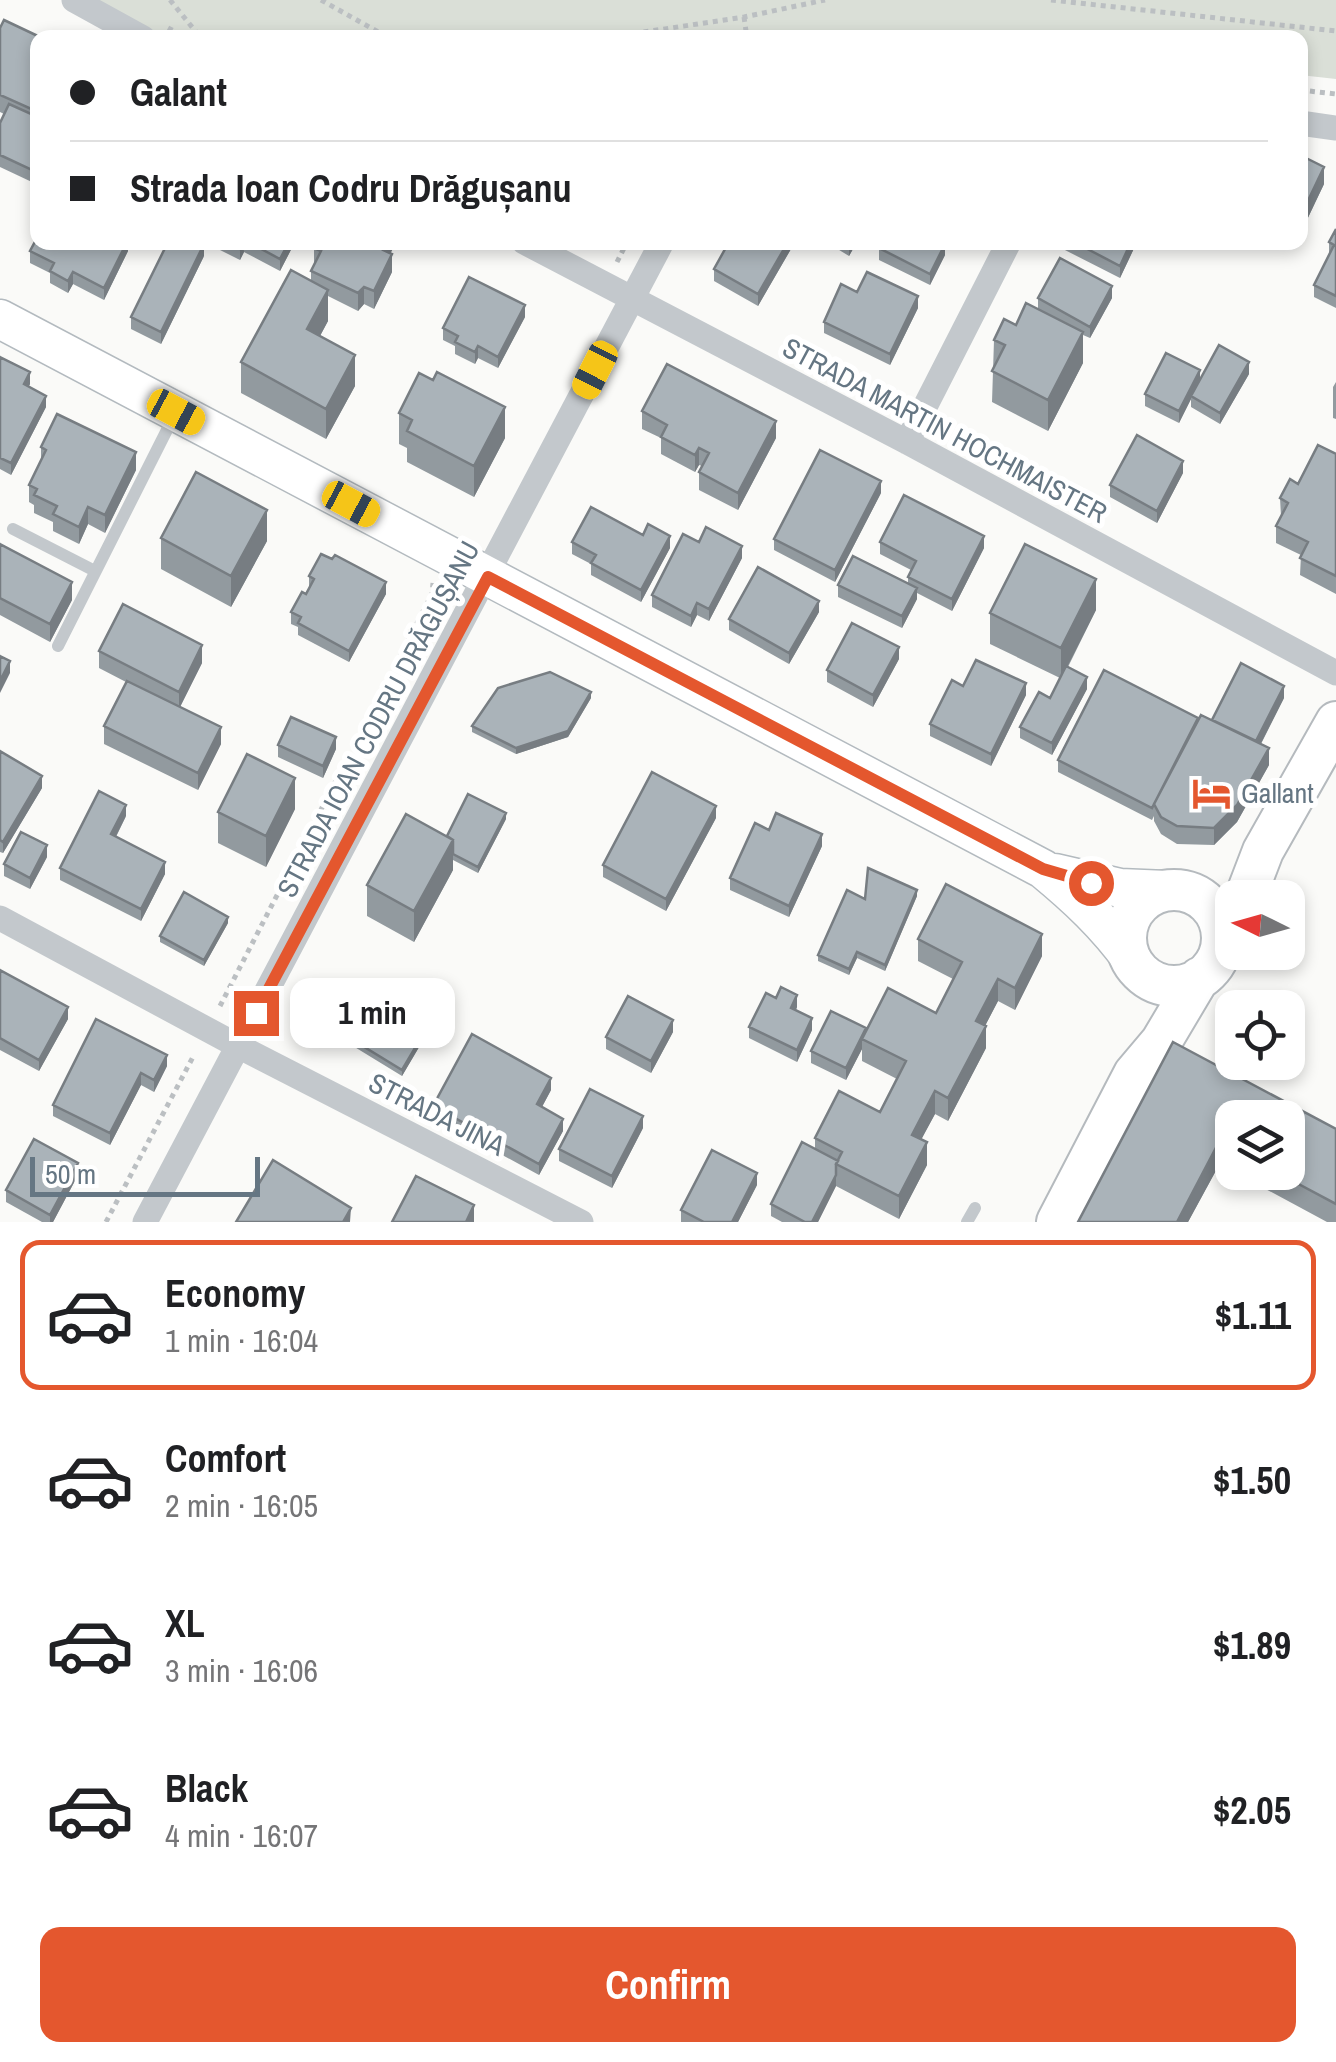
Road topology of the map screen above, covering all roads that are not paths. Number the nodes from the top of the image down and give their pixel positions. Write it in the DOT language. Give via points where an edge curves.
graph roads {
  1 [pos="74,0"];
  2 [pos="128,30"];
  3 [pos="1308,124"];
  4 [pos="1336,128"];
  5 [pos="539,250"];
  6 [pos="658,250"];
  7 [pos="1005,250"];
  8 [pos="632,300"];
  9 [pos="0,319"];
  10 [pos="176,412"];
  11 [pos="907,442"];
  12 [pos="14,529"];
  13 [pos="95,571"];
  14 [pos="488,577"];
  15 [pos="58,646"];
  16 [pos="1336,673"];
  17 [pos="1336,722"];
  18 [pos="1263,851"];
  19 [pos="1043,869"];
  20 [pos="1252,880"];
  21 [pos="1175,890"];
  22 [pos="1215,914"];
  23 [pos="0,918"];
  24 [pos="1215,960"];
  25 [pos="1137,966"];
  26 [pos="1199,978"];
  27 [pos="238,1046"];
  28 [pos="1134,1074"];
  29 [pos="975,1208"];
  30 [pos="145,1222"];
  31 [pos="581,1222"];
  32 [pos="966,1222"];
  33 [pos="1056,1222"];
  1 -- 2 [label="street"];
  3 -- 4 [label="street"];
  5 -- 8 [label="street, STRADA MARTIN HOCHMAISTER"];
  6 -- 8 [label="street, STRADA IOAN CODRU DRĂGUȘANU"];
  7 -- 11 [label="street"];
  8 -- 11 [label="street, STRADA MARTIN HOCHMAISTER"];
  8 -- 14 [label="street, STRADA IOAN CODRU DRĂGUȘANU"];
  9 -- 10 [label="main road"];
  10 -- 13 [label="lane"];
  10 -- 14 [label="main road"];
  11 -- 16 [label="street, STRADA MARTIN HOCHMAISTER"];
  12 -- 13 [label="lane"];
  13 -- 15 [label="lane"];
  14 -- 19 [label="main road"];
  14 -- 27 [label="street, STRADA IOAN CODRU DRĂGUȘANU"];
  17 -- 18 [label="main road"];
  18 -- 20 [label="main road"];
  18 -- 21 [label="main road" via="1224,876"];
  19 -- 21 [label="main road" via="1120,888"];
  19 -- 25 [label="main road" via="1097,916"];
  21 -- 22 [label="main road" via="1196,895"];
  21 -- 25 [label="main road" via="1141,903 1132,915 1127,946"];
  23 -- 27 [label="street, STRADA JINA"];
  24 -- 26 [label="main road"];
  25 -- 26 [label="main road" via="1170,985"];
  25 -- 28 [label="main road" via="1145,1012"];
  26 -- 28 [label="main road"];
  27 -- 30 [label="street, STRADA IOAN CODRU DRĂGUȘANU"];
  27 -- 31 [label="street, STRADA JINA"];
  28 -- 33 [label="main road"];
  29 -- 32 [label="lane"];
}
